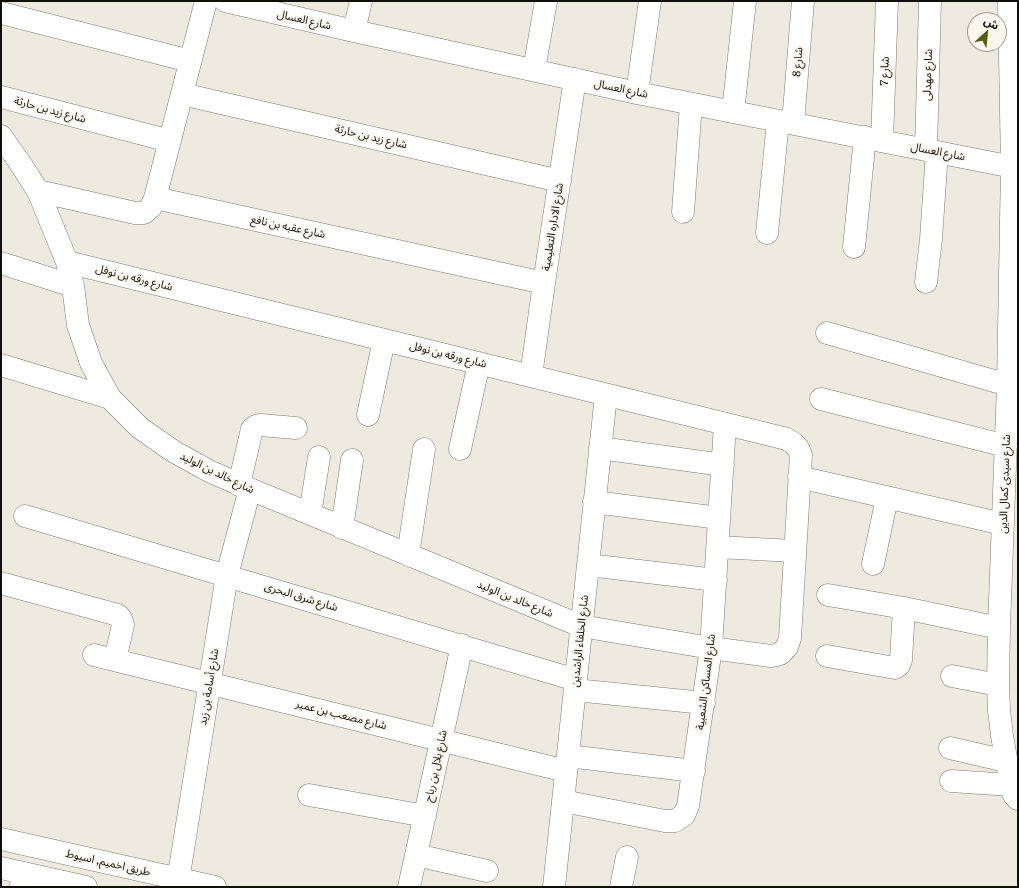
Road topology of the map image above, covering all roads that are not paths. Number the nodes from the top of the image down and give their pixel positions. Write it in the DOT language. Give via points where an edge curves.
graph roads {
  1 [pos="206,1"];
  2 [pos="225,1"];
  3 [pos="361,1"];
  4 [pos="546,1"];
  5 [pos="650,1"];
  6 [pos="745,1"];
  7 [pos="804,1"];
  8 [pos="887,1"];
  9 [pos="930,1"];
  10 [pos="1009,1"];
  11 [pos="263,5"];
  12 [pos="1,13"];
  13 [pos="354,31"];
  14 [pos="190,61"];
  15 [pos="534,70"];
  16 [pos="575,79"];
  17 [pos="637,93"];
  18 [pos="182,94"];
  19 [pos="1,98"];
  20 [pos="691,104"];
  21 [pos="733,112"];
  22 [pos="786,122"];
  23 [pos="1,136"];
  24 [pos="874,139"];
  25 [pos="170,141"];
  26 [pos="932,151"];
  27 [pos="11,159"];
  28 [pos="1015,167"];
  29 [pos="560,181"];
  30 [pos="38,192"];
  31 [pos="155,198"];
  32 [pos="683,212"];
  33 [pos="767,233"];
  34 [pos="854,247"];
  35 [pos="66,262"];
  36 [pos="1,263"];
  37 [pos="926,282"];
  38 [pos="544,284"];
  39 [pos="73,286"];
  40 [pos="827,333"];
  41 [pos="384,340"];
  42 [pos="479,363"];
  43 [pos="1,365"];
  44 [pos="532,376"];
  45 [pos="1013,386"];
  46 [pos="606,395"];
  47 [pos="110,398"];
  48 [pos="821,399"];
  49 [pos="368,416"];
  50 [pos="725,424"];
  51 [pos="296,428"];
  52 [pos="1006,446"];
  53 [pos="600,448"];
  54 [pos="460,449"];
  55 [pos="424,450"];
  56 [pos="319,457"];
  57 [pos="352,460"];
  58 [pos="723,466"];
  59 [pos="799,477"];
  60 [pos="245,487"];
  61 [pos="887,498"];
  62 [pos="594,502"];
  63 [pos="310,514"];
  64 [pos="25,516"];
  65 [pos="719,518"];
  66 [pos="1003,524"];
  67 [pos="342,528"];
  68 [pos="718,547"];
  69 [pos="794,551"];
  70 [pos="408,555"];
  71 [pos="873,564"];
  72 [pos="588,565"];
  73 [pos="227,575"];
  74 [pos="716,580"];
  75 [pos="1,583"];
  76 [pos="828,595"];
  77 [pos="904,608"];
  78 [pos="581,626"];
  79 [pos="999,628"];
  80 [pos="462,645"];
  81 [pos="711,648"];
  82 [pos="94,655"];
  83 [pos="827,656"];
  84 [pos="115,660"];
  85 [pos="952,676"];
  86 [pos="210,683"];
  87 [pos="575,685"];
  88 [pos="998,685"];
  89 [pos="704,703"];
  90 [pos="442,740"];
  91 [pos="950,748"];
  92 [pos="1006,761"];
  93 [pos="567,764"];
  94 [pos="694,771"];
  95 [pos="950,781"];
  96 [pos="1015,792"];
  97 [pos="309,795"];
  98 [pos="563,801"];
  99 [pos="425,816"];
  100 [pos="1,839"];
  101 [pos="416,855"];
  102 [pos="627,857"];
  103 [pos="1,868"];
  104 [pos="487,871"];
  105 [pos="21,880"];
  106 [pos="178,883"];
  107 [pos="86,887"];
  108 [pos="215,887"];
  109 [pos="409,887"];
  110 [pos="554,887"];
  111 [pos="621,887"];
  1 -- 14 [label="street"];
  2 -- 11 [label="street, شارع العسال"];
  3 -- 13 [label="street"];
  4 -- 15 [label="street"];
  5 -- 17 [label="street"];
  6 -- 21 [label="street"];
  7 -- 22 [label="street, شارع 8"];
  8 -- 24 [label="street, شارع 7"];
  9 -- 26 [label="street, شارع مهدلى"];
  10 -- 28 [label="street, شارع سيدى كمال الدين"];
  11 -- 13 [label="street, شارع العسال"];
  12 -- 14 [label="street"];
  13 -- 15 [label="street, شارع العسال"];
  14 -- 18 [label="street"];
  15 -- 16 [label="street, شارع العسال"];
  16 -- 17 [label="street, شارع العسال"];
  16 -- 29 [label="street, شارع الاداره التعليمية"];
  17 -- 20 [label="street, شارع العسال"];
  18 -- 25 [label="street"];
  18 -- 29 [label="street, شارع زيد بن حارثة"];
  19 -- 25 [label="street, شارع زيد بن حارثة"];
  20 -- 21 [label="street, شارع العسال"];
  20 -- 32 [label="street"];
  21 -- 22 [label="street, شارع العسال"];
  22 -- 24 [label="street, شارع العسال"];
  22 -- 33 [label="street, شارع 8"];
  23 -- 27 [label="street, شارع خالد بن الوليد"];
  24 -- 26 [label="street, شارع العسال"];
  24 -- 34 [label="street, شارع 7"];
  25 -- 31 [label="street"];
  26 -- 28 [label="street, شارع العسال"];
  26 -- 37 [label="street, شارع مهدلى" via="931,232"];
  27 -- 30 [label="street, شارع خالد بن الوليد"];
  28 -- 45 [label="street, شارع سيدى كمال الدين"];
  29 -- 38 [label="street, شارع الاداره التعليمية"];
  30 -- 31 [label="street" via="135,213 144,213 151,207"];
  30 -- 35 [label="street, شارع خالد بن الوليد"];
  31 -- 38 [label="street, شارع عقبه بن نافع"];
  35 -- 39 [label="street, شارع خالد بن الوليد"];
  35 -- 41 [label="street, شارع ورقه بن نوفل"];
  36 -- 39 [label="street"];
  38 -- 44 [label="street, شارع الاداره التعليمية"];
  39 -- 47 [label="street, شارع خالد بن الوليد" via="78,325 91,363"];
  40 -- 45 [label="street"];
  41 -- 42 [label="street, شارع ورقه بن نوفل"];
  41 -- 49 [label="street"];
  42 -- 44 [label="street, شارع ورقه بن نوفل"];
  42 -- 54 [label="street"];
  43 -- 47 [label="street"];
  44 -- 46 [label="street, شارع ورقه بن نوفل"];
  45 -- 52 [label="street, شارع سيدى كمال الدين"];
  46 -- 50 [label="street, شارع ورقه بن نوفل"];
  46 -- 53 [label="street, شارع الخلفاء الراشدين"];
  47 -- 60 [label="street, شارع خالد بن الوليد" via="140,428 173,451"];
  48 -- 52 [label="street"];
  50 -- 58 [label="street, شارع المساكن الشعبية"];
  50 -- 59 [label="street, شارع ورقه بن نوفل" via="793,443 801,455"];
  51 -- 60 [label="street, شارع أسامة بن زيد" via="260,425 252,429"];
  52 -- 66 [label="street, شارع سيدى كمال الدين"];
  53 -- 58 [label="street"];
  53 -- 62 [label="street, شارع الخلفاء الراشدين"];
  55 -- 70 [label="street"];
  56 -- 63 [label="street"];
  57 -- 67 [label="street"];
  58 -- 65 [label="street, شارع المساكن الشعبية"];
  59 -- 61 [label="street"];
  59 -- 69 [label="street, شارع ورقه بن نوفل"];
  60 -- 63 [label="street, شارع خالد بن الوليد"];
  60 -- 73 [label="street, شارع أسامة بن زيد"];
  61 -- 66 [label="street"];
  61 -- 71 [label="street"];
  62 -- 65 [label="street"];
  62 -- 72 [label="street, شارع الخلفاء الراشدين"];
  63 -- 67 [label="street, شارع خالد بن الوليد"];
  64 -- 73 [label="street, شارع شرق البحرى"];
  65 -- 68 [label="street, شارع المساكن الشعبية"];
  66 -- 79 [label="street, شارع سيدى كمال الدين"];
  67 -- 70 [label="street, شارع خالد بن الوليد"];
  68 -- 69 [label="street"];
  68 -- 74 [label="street, شارع المساكن الشعبية"];
  69 -- 81 [label="street, شارع ورقه بن نوفل" via="790,638 787,647 780,654 771,656"];
  70 -- 78 [label="street, شارع خالد بن الوليد"];
  72 -- 74 [label="street"];
  72 -- 78 [label="street, شارع الخلفاء الراشدين"];
  73 -- 80 [label="street, شارع شرق البحرى"];
  73 -- 86 [label="street, شارع أسامة بن زيد"];
  74 -- 81 [label="street, شارع المساكن الشعبية"];
  75 -- 84 [label="street" via="118,615 122,625"];
  76 -- 77 [label="street"];
  77 -- 79 [label="street"];
  77 -- 83 [label="street" via="902,660 896,668"];
  78 -- 81 [label="street, شارع خالد بن الوليد"];
  78 -- 87 [label="street, شارع الخلفاء الراشدين"];
  79 -- 88 [label="street, شارع سيدى كمال الدين"];
  80 -- 87 [label="street, شارع شرق البحرى"];
  80 -- 90 [label="street, شارع بلال بن رباح"];
  81 -- 89 [label="street, شارع المساكن الشعبية"];
  82 -- 84 [label="street, شارع مصعب بن عمير"];
  84 -- 86 [label="street, شارع مصعب بن عمير"];
  85 -- 88 [label="street"];
  86 -- 90 [label="street, شارع مصعب بن عمير"];
  86 -- 106 [label="street, شارع أسامة بن زيد"];
  87 -- 89 [label="street, شارع شرق البحرى"];
  87 -- 93 [label="street, شارع الخلفاء الراشدين"];
  88 -- 92 [label="street, شارع سيدى كمال الدين"];
  89 -- 94 [label="street, شارع المساكن الشعبية"];
  90 -- 93 [label="street, شارع مصعب بن عمير"];
  90 -- 99 [label="street, شارع بلال بن رباح"];
  91 -- 92 [label="street"];
  92 -- 96 [label="street, شارع سيدى كمال الدين"];
  93 -- 94 [label="street, شارع مصعب بن عمير"];
  93 -- 98 [label="street, شارع الخلفاء الراشدين"];
  94 -- 98 [label="street, شارع المساكن الشعبية" via="688,806 684,815 675,820 664,821"];
  95 -- 96 [label="street"];
  97 -- 99 [label="street"];
  98 -- 110 [label="street, شارع الخلفاء الراشدين"];
  99 -- 101 [label="street, شارع بلال بن رباح"];
  100 -- 106 [label="street, طريق اخميم, اسيوط"];
  101 -- 104 [label="street"];
  101 -- 109 [label="street, شارع بلال بن رباح"];
  102 -- 111 [label="street"];
  103 -- 105 [label="street"];
  105 -- 107 [label="street"];
  106 -- 108 [label="street, طريق اخميم, اسيوط"];
}
